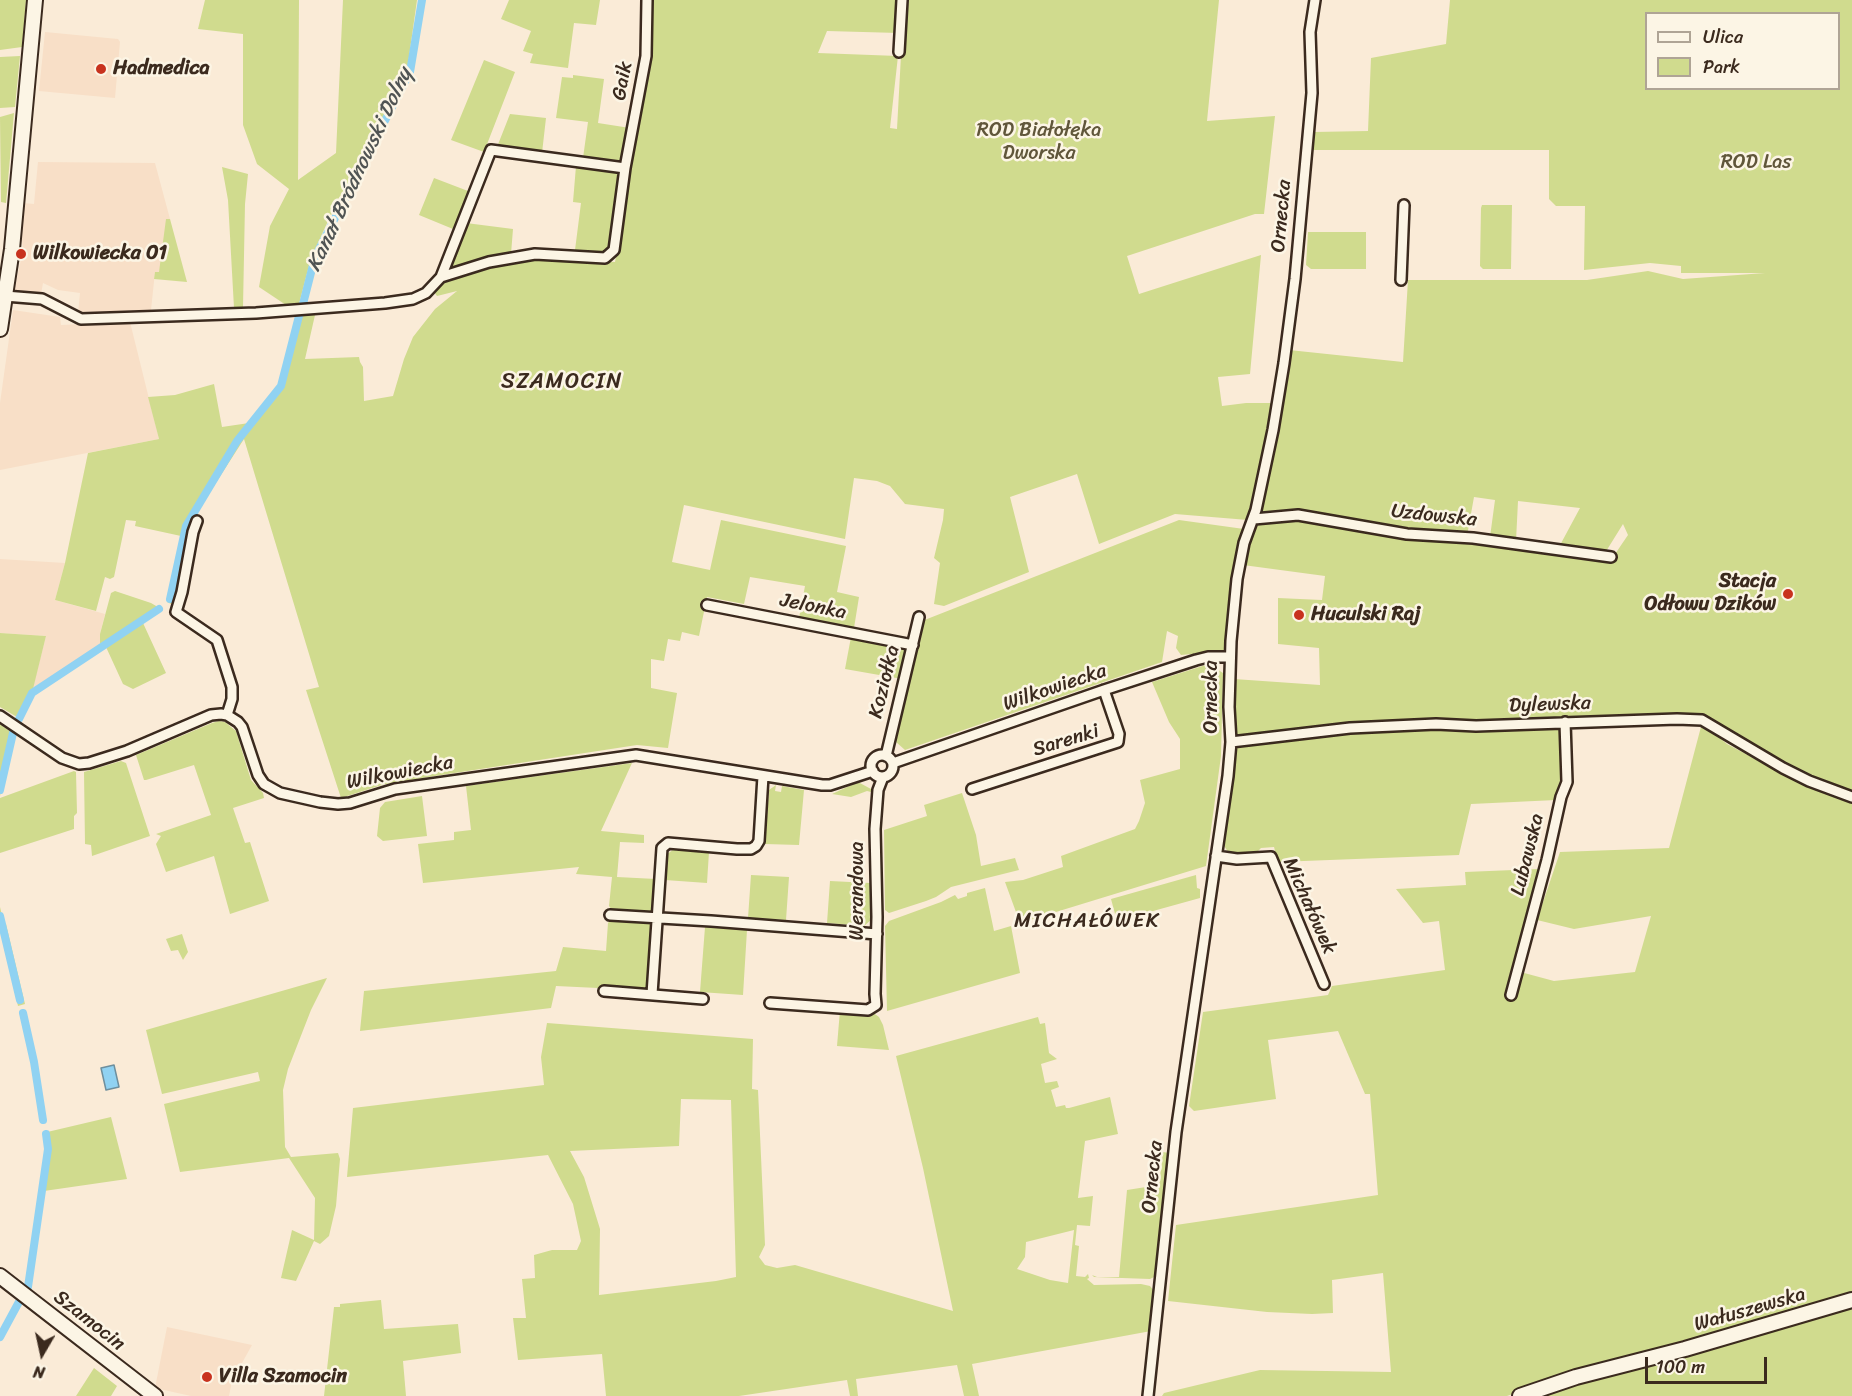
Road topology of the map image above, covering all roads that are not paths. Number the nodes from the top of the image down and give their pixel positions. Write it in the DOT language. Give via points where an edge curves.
graph roads {
  1 [pos="35,0"];
  2 [pos="647,0"];
  3 [pos="902,0"];
  4 [pos="1316,0"];
  5 [pos="899,52"];
  6 [pos="625,168"];
  7 [pos="1404,205"];
  8 [pos="441,277"];
  9 [pos="1401,279"];
  10 [pos="5,296"];
  11 [pos="0,329"];
  12 [pos="1254,519"];
  13 [pos="197,521"];
  14 [pos="1611,557"];
  15 [pos="706,605"];
  16 [pos="919,617"];
  17 [pos="913,645"];
  18 [pos="1230,657"];
  19 [pos="1104,690"];
  20 [pos="227,715"];
  21 [pos="0,716"];
  22 [pos="1565,722"];
  23 [pos="1231,742"];
  24 [pos="886,756"];
  25 [pos="893,763"];
  26 [pos="873,771"];
  27 [pos="763,776"];
  28 [pos="883,777"];
  29 [pos="972,789"];
  30 [pos="1852,797"];
  31 [pos="1216,856"];
  32 [pos="610,915"];
  33 [pos="657,918"];
  34 [pos="876,934"];
  35 [pos="1324,984"];
  36 [pos="604,991"];
  37 [pos="652,994"];
  38 [pos="1511,996"];
  39 [pos="703,999"];
  40 [pos="770,1003"];
  41 [pos="0,1276"];
  42 [pos="1852,1300"];
  43 [pos="155,1396"];
  44 [pos="1148,1396"];
  45 [pos="1520,1396"];
  1 -- 10 [label="street"];
  2 -- 6 [label="street, Gaik" via="646,56"];
  3 -- 5 [label="street"];
  4 -- 12 [label="street, Ornecka" via="1310,32 1312,93 1292,299 1273,430"];
  6 -- 8 [label="street, Gaik" via="614,250 605,258 536,254 489,262"];
  6 -- 8 [label="street" via="491,150"];
  7 -- 9 [label="street"];
  8 -- 10 [label="street" via="426,293 413,299 252,313 81,319 42,299"];
  10 -- 11 [label="street"];
  12 -- 14 [label="street, Uzdowska" via="1298,515 1407,534 1473,538"];
  12 -- 18 [label="street, Ornecka" via="1240,558"];
  13 -- 20 [label="street" via="176,612 217,640 232,687"];
  15 -- 17 [label="street, Jelonka"];
  16 -- 17 [label="street, Koziołka"];
  17 -- 24 [label="street, Koziołka"];
  18 -- 19 [label="street, Wilkowiecka" via="1196,660"];
  18 -- 23 [label="street, Ornecka"];
  19 -- 25 [label="street, Wilkowiecka"];
  19 -- 29 [label="street, Sarenki" via="1119,734 1118,742"];
  20 -- 21 [label="street" via="215,714 127,751 79,764 62,759"];
  20 -- 27 [label="street, Wilkowiecka" via="242,727 264,784 280,793 320,802 350,803 396,789 636,755"];
  22 -- 23 [label="street, Dylewska" via="1350,728"];
  22 -- 30 [label="street, Dylewska" via="1701,720 1809,782"];
  22 -- 38 [label="street, Lubawska" via="1567,782"];
  23 -- 31 [label="street, Ornecka"];
  24 -- 25 [label="street"];
  24 -- 26 [label="street" via="874,759"];
  25 -- 28 [label="street" via="892,771"];
  26 -- 27 [label="street, Wilkowiecka" via="830,785"];
  26 -- 28 [label="street"];
  27 -- 33 [label="street" via="756,846 737,849 668,843 662,848"];
  28 -- 34 [label="street, Werandowa" via="875,829"];
  31 -- 35 [label="street, Michałówek" via="1271,857"];
  31 -- 44 [label="street, Ornecka" via="1176,1132"];
  32 -- 33 [label="street"];
  33 -- 34 [label="street"];
  33 -- 37 [label="street"];
  34 -- 40 [label="street, Werandowa" via="876,1005 868,1010"];
  36 -- 37 [label="street"];
  37 -- 39 [label="street"];
  41 -- 43 [label="street, Szamocin"];
  42 -- 45 [label="street, Wałuszewska"];
}
